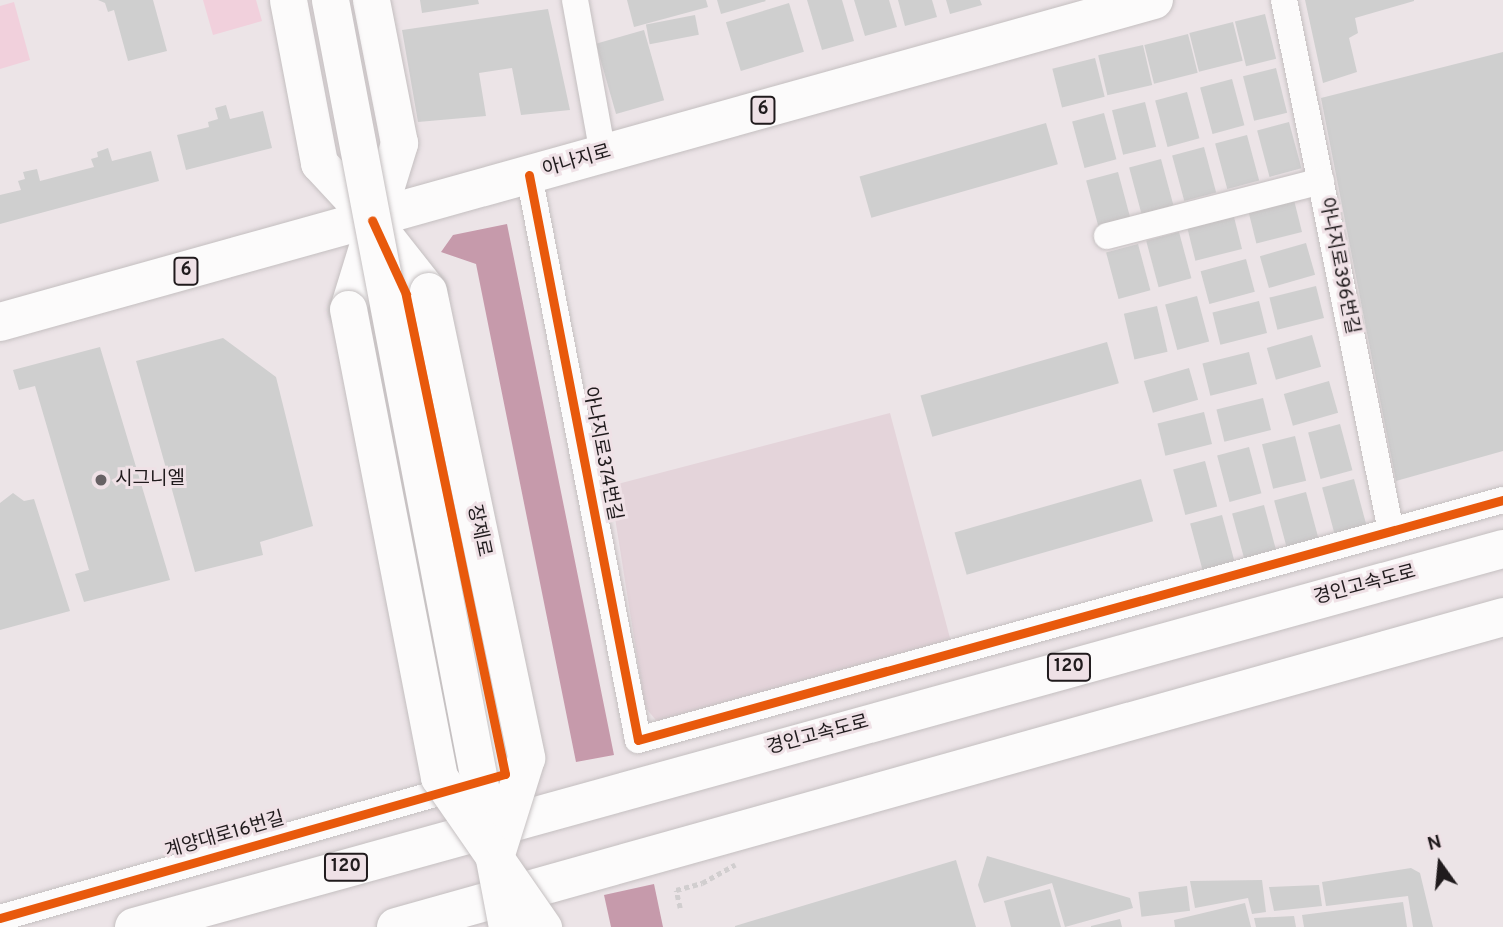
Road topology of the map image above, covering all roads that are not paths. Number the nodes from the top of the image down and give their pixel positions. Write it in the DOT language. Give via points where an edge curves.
graph roads {
  1 [pos="288,0"];
  2 [pos="330,0"];
  3 [pos="371,0"];
  4 [pos="575,0"];
  5 [pos="1154,0"];
  6 [pos="1284,0"];
  7 [pos="603,154"];
  8 [pos="529,175"];
  9 [pos="1321,181"];
  10 [pos="372,220"];
  11 [pos="1107,236"];
  12 [pos="0,322"];
  13 [pos="1503,500"];
  14 [pos="1391,531"];
  15 [pos="1503,548"];
  16 [pos="1503,617"];
  17 [pos="461,786"];
  18 [pos="495,857"];
  19 [pos="0,918"];
  20 [pos="134,927"];
  21 [pos="396,927"];
  22 [pos="484,927"];
  23 [pos="507,927"];
  24 [pos="543,927"];
  1 -- 10 [label="main road, 장제로" via="319,163"];
  2 -- 18 [label="main road, 장제로, bridge"];
  3 -- 10 [label="main road, 장제로" via="399,143"];
  4 -- 7 [label="street"];
  5 -- 7 [label="main road, 아나지로 / 6"];
  6 -- 9 [label="street, 아나지로396번길"];
  7 -- 8 [label="main road, 아나지로 / 6"];
  8 -- 10 [label="main road, 아나지로 / 6"];
  8 -- 14 [label="street, 아나지로374번길" via="638,740"];
  9 -- 11 [label="street"];
  9 -- 14 [label="street, 아나지로396번길"];
  10 -- 12 [label="main road, 아나지로 / 6"];
  10 -- 17 [label="street" via="370,300"];
  10 -- 17 [label="street, 계양대로16번길" via="406,294 505,774"];
  10 -- 18 [label="main road, 장제로, bridge" via="348,309 439,777"];
  10 -- 18 [label="main road, 장제로, bridge" via="428,291 526,758"];
  13 -- 14 [label="street"];
  15 -- 20 [label="main road, 경인고속도로 / 120"];
  16 -- 21 [label="main road"];
  17 -- 19 [label="street, 계양대로16번길"];
  18 -- 22 [label="main road, 장제로, bridge"];
  18 -- 23 [label="main road, 장제로, bridge"];
  18 -- 24 [label="main road, 장제로, bridge"];
}
